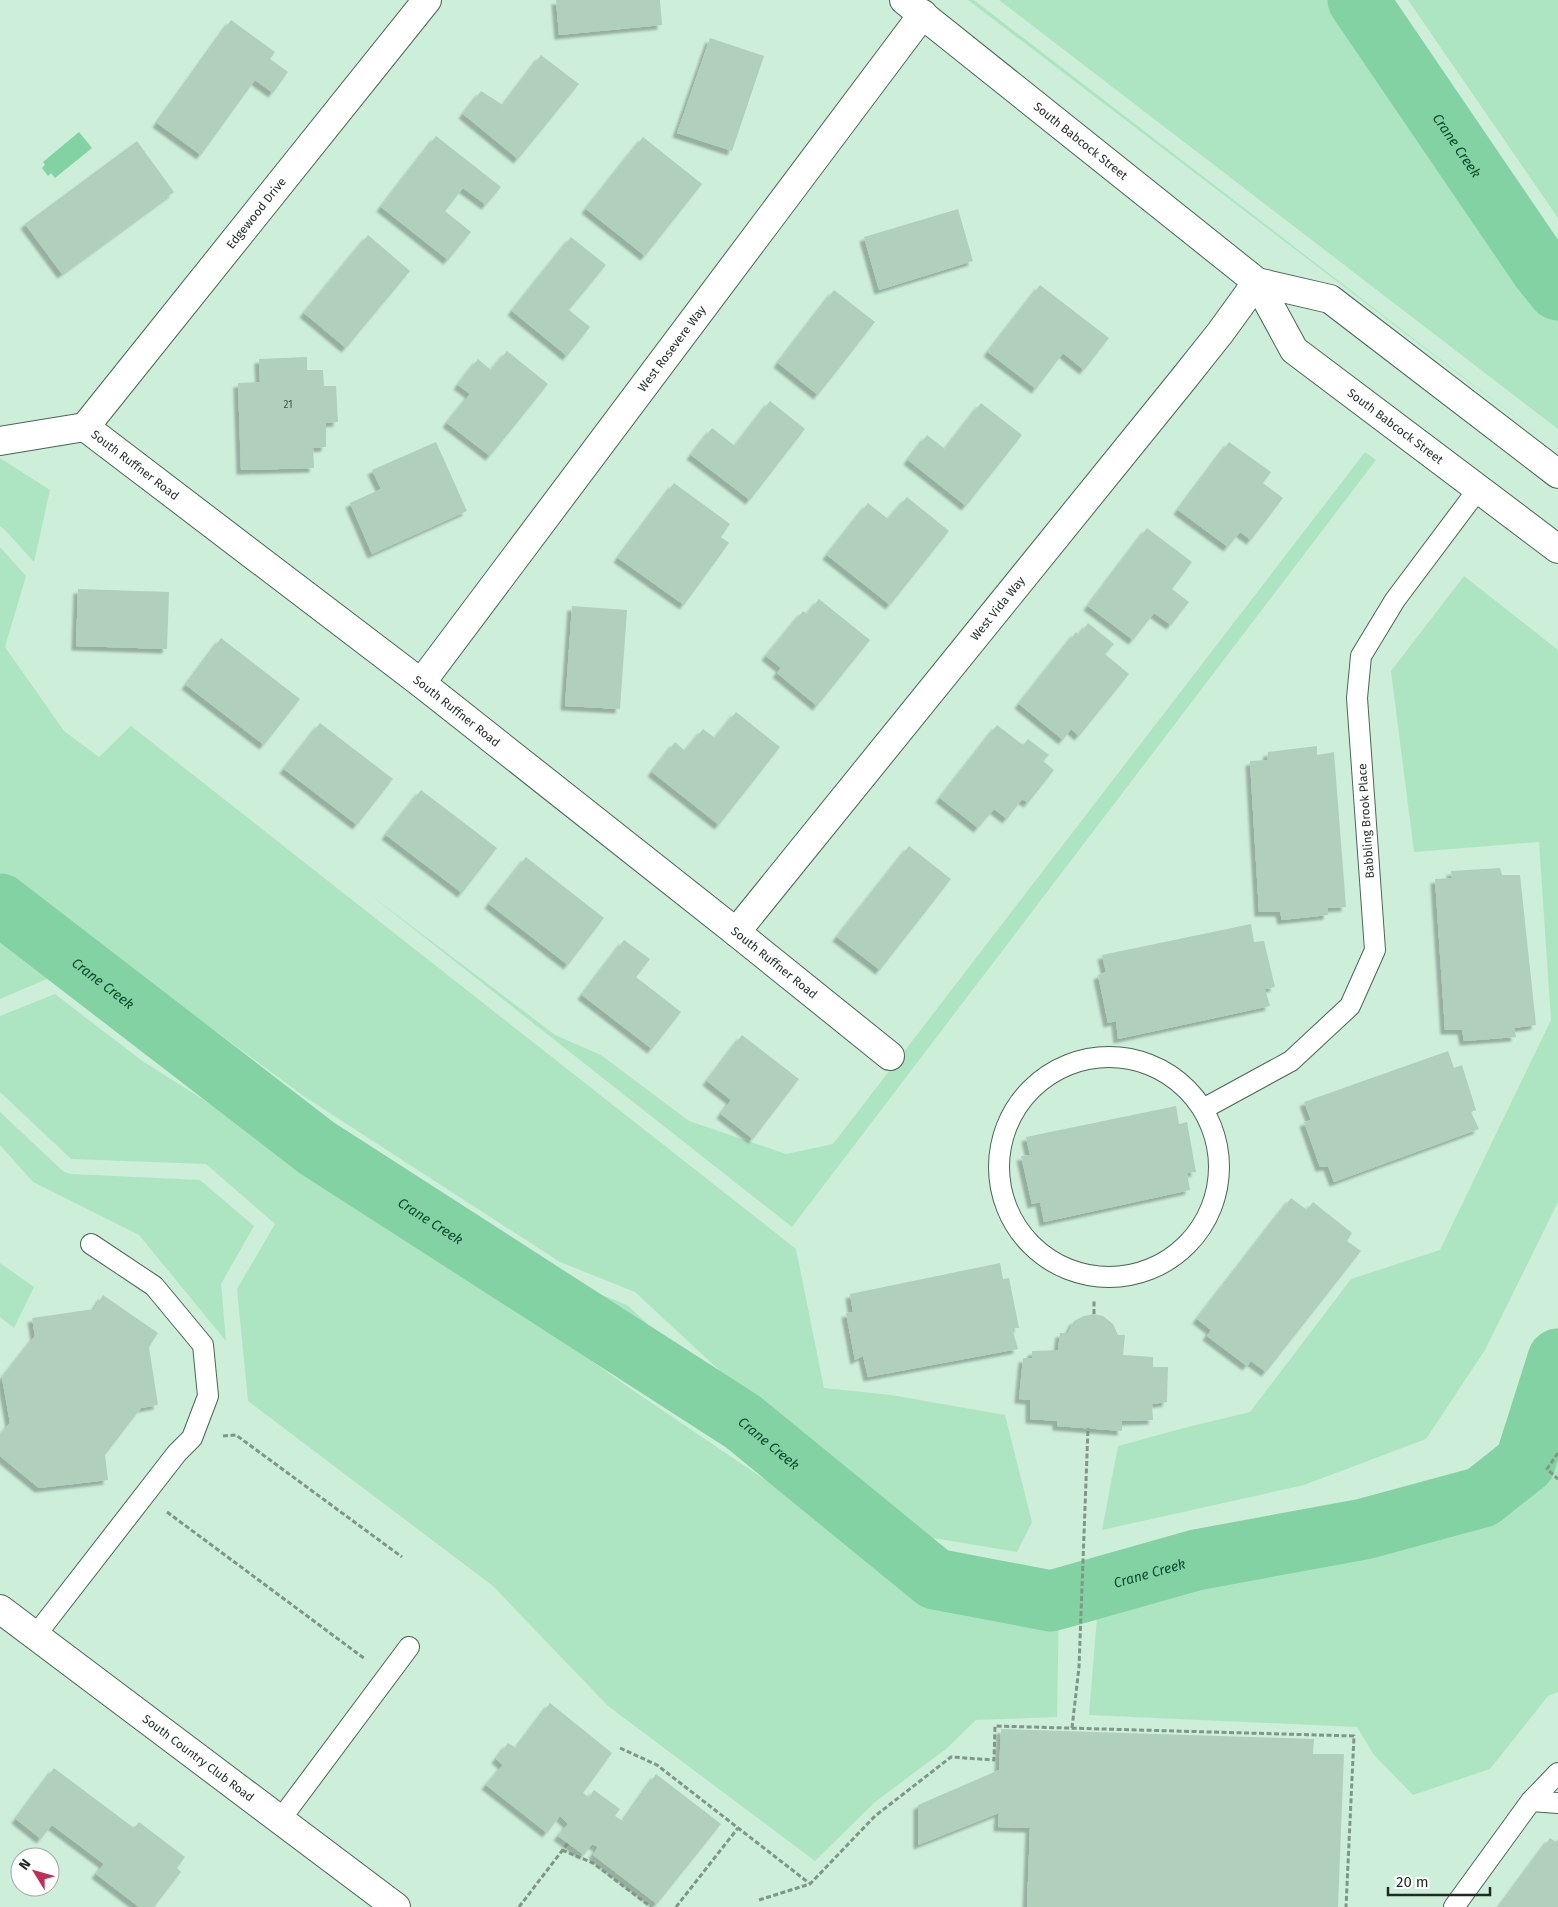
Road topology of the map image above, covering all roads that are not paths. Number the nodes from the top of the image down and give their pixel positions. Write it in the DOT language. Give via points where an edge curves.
graph roads {
  1 [pos="428,0"];
  2 [pos="913,7"];
  3 [pos="1257,282"];
  4 [pos="86,428"];
  5 [pos="0,440"];
  6 [pos="1558,474"];
  7 [pos="1478,488"];
  8 [pos="1558,549"];
  9 [pos="421,682"];
  10 [pos="736,932"];
  11 [pos="890,1056"];
  12 [pos="1203,1109"];
  13 [pos="91,1244"];
  14 [pos="0,1609"];
  15 [pos="36,1636"];
  16 [pos="409,1647"];
  17 [pos="1558,1772"];
  18 [pos="1531,1801"];
  19 [pos="1558,1803"];
  20 [pos="280,1820"];
  21 [pos="396,1907"];
  22 [pos="1454,1907"];
  1 -- 4 [label="street, Edgewood Drive"];
  2 -- 3 [label="street, South Babcock Street"];
  2 -- 9 [label="street, West Rosevere Way"];
  3 -- 6 [label="street, South Babcock Street" via="1330,299"];
  3 -- 7 [label="street, South Babcock Street" via="1294,350"];
  3 -- 10 [label="street, West Vida Way" via="1186,375"];
  4 -- 5 [label="street, South Ruffner Road"];
  4 -- 9 [label="street, South Ruffner Road"];
  7 -- 8 [label="street, South Babcock Street"];
  7 -- 12 [label="lane, Babbling Brook Place" via="1395,600 1361,656 1357,698 1375,950 1350,1006 1292,1061"];
  9 -- 10 [label="street, South Ruffner Road"];
  10 -- 11 [label="street, South Ruffner Road"];
  12 -- 12 [label="lane" via="1180,1082 1151,1064 1117,1056 1082,1059 1051,1073 1024,1096 1006,1126 998,1160 1001,1195 1015,1226 1041,1255 1074,1272 1112,1278 1150,1270 1183,1249 1206,1219 1215,1192 1218,1182 1217,1144"];
  13 -- 15 [label="lane" via="154,1286 203,1345 208,1396 192,1438"];
  14 -- 15 [label="street, South Country Club Road"];
  15 -- 20 [label="street, South Country Club Road"];
  16 -- 20 [label="lane"];
  17 -- 18 [label="lane"];
  18 -- 19 [label="lane"];
  18 -- 22 [label="lane"];
  20 -- 21 [label="street, South Country Club Road"];
}
